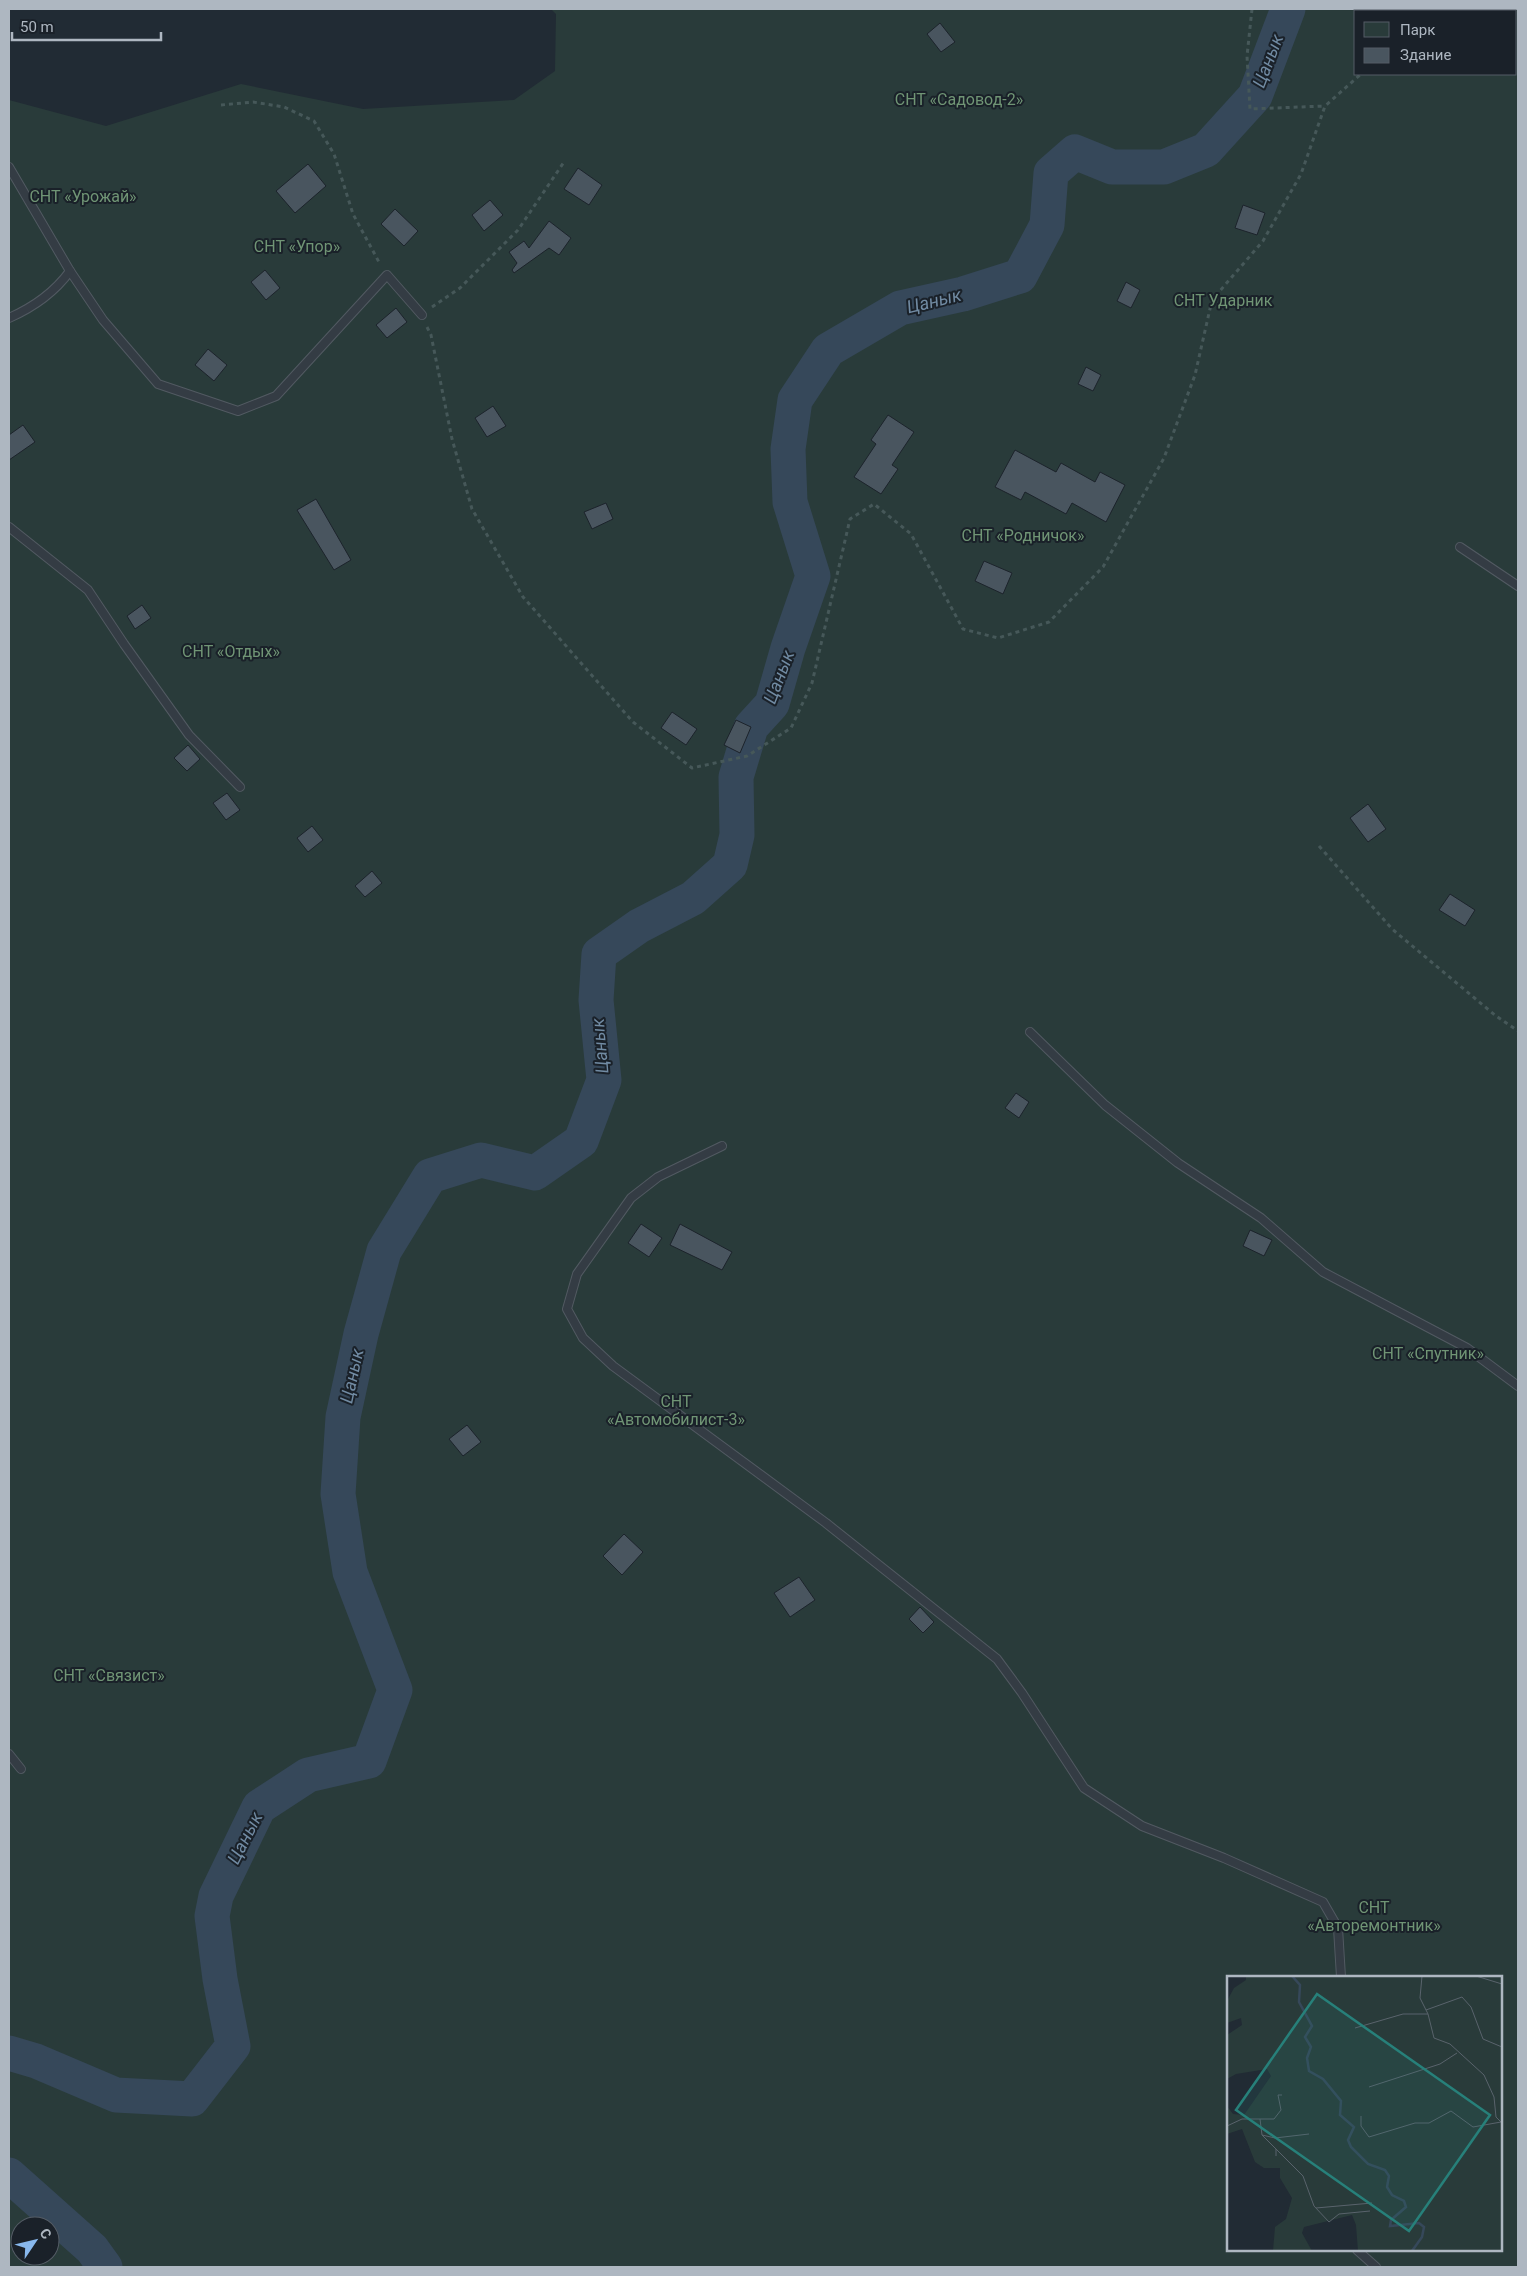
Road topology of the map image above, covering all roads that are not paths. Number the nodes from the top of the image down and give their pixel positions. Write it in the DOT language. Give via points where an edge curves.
graph roads {
  1 [pos="9,167"];
  2 [pos="70,271"];
  3 [pos="422,315"];
  4 [pos="9,318"];
  5 [pos="9,526"];
  6 [pos="1460,547"];
  7 [pos="1518,586"];
  8 [pos="240,787"];
  9 [pos="1030,1032"];
  10 [pos="722,1146"];
  11 [pos="1518,1386"];
  12 [pos="9,1754"];
  13 [pos="21,1769"];
  14 [pos="1341,1976"];
  15 [pos="1358,2251"];
  16 [pos="1376,2267"];
  1 -- 2 [label="lane"];
  2 -- 3 [label="lane" via="103,320 158,384 238,411 276,396 386,275"];
  2 -- 4 [label="lane" via="58,288"];
  5 -- 8 [label="lane" via="88,590 189,735"];
  6 -- 7 [label="lane"];
  9 -- 11 [label="lane" via="1105,1105 1178,1163 1261,1218 1324,1272 1467,1348"];
  10 -- 14 [label="lane" via="658,1177 631,1198 577,1274 567,1309 583,1338 613,1366 826,1523 997,1658 1084,1788 1142,1826 1323,1902 1338,1928"];
  12 -- 13 [label="lane"];
  15 -- 16 [label="lane"];
}
